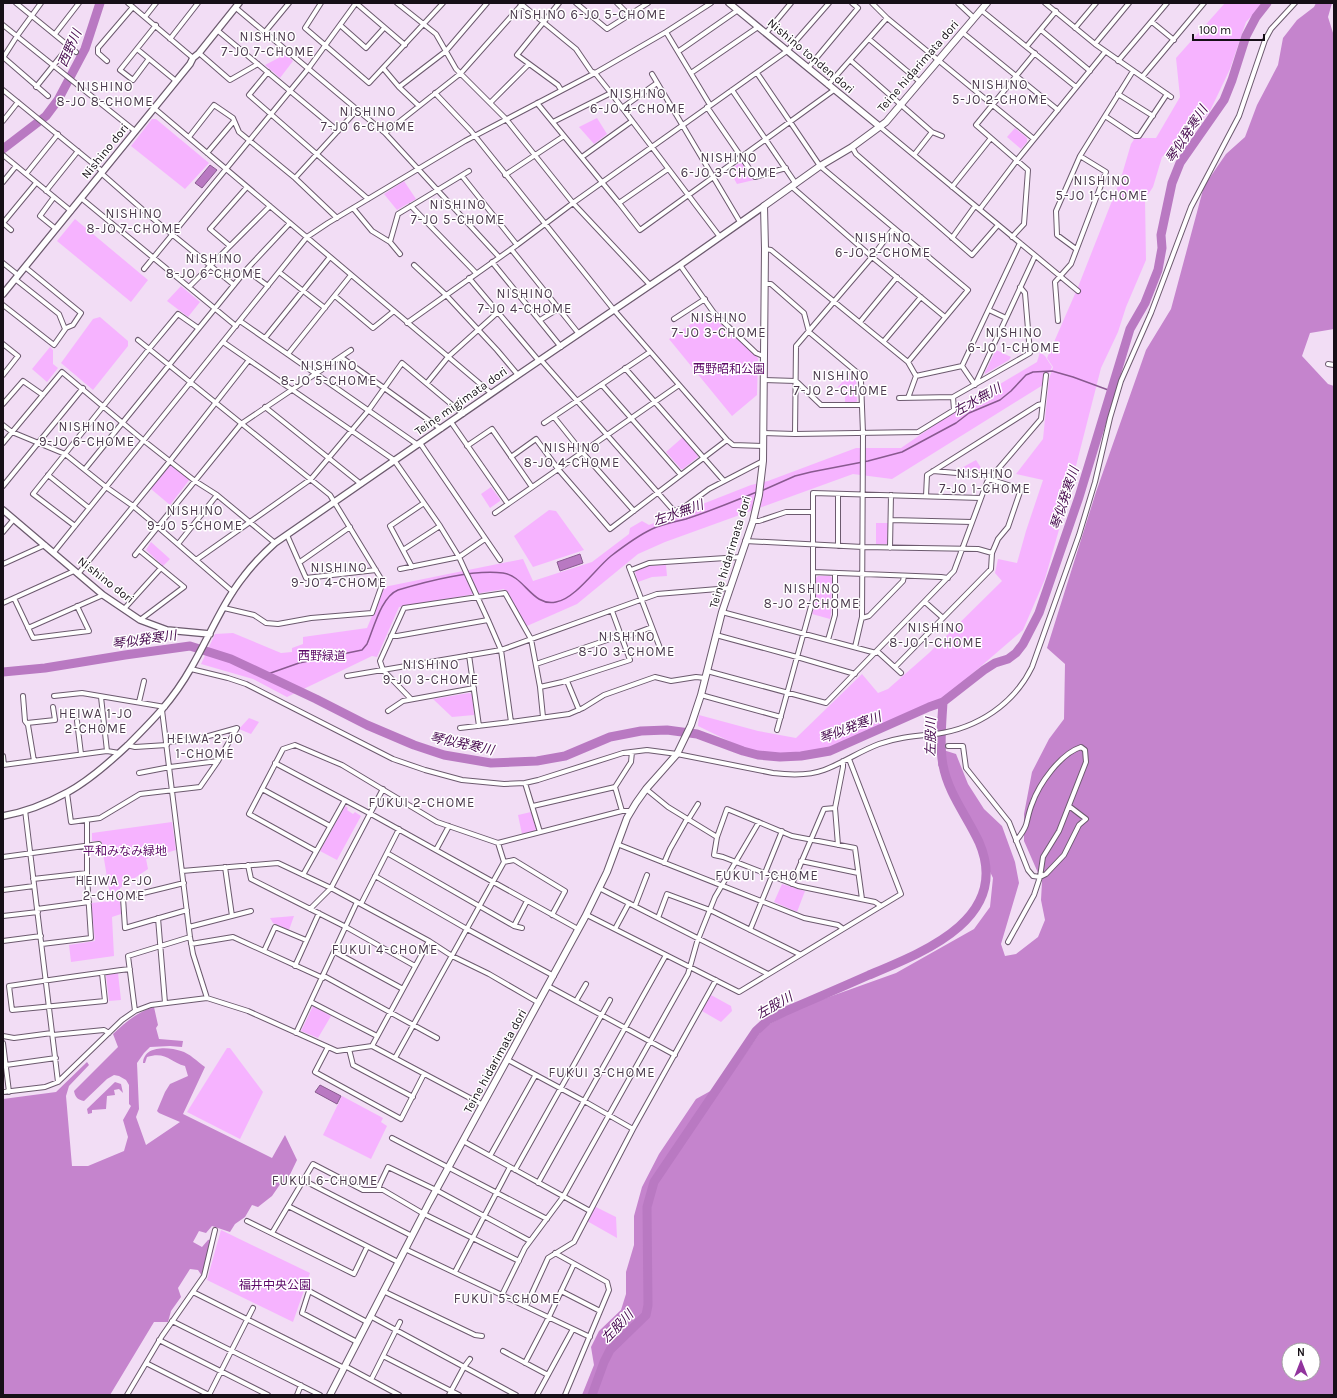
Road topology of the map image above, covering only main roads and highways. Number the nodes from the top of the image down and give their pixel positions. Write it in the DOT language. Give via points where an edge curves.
graph roads {
  1 [pos="987,3"];
  2 [pos="330,1395"];
  1 -- 2 [label="main road, Teine hidarimata dori" via="886,122 764,206 763,461 760,491 753,521 722,612 691,725 677,754 646,789 631,811 607,872 586,914 436,1190"];
}
